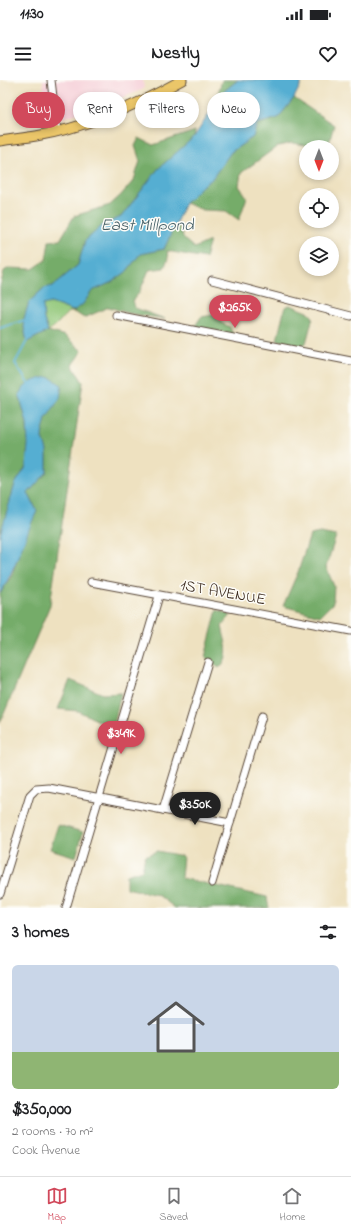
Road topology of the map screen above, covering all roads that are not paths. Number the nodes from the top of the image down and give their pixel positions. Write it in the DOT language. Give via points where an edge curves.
graph roads {
  1 [pos="51,80"];
  2 [pos="182,80"];
  3 [pos="57,131"];
  4 [pos="0,141"];
  5 [pos="212,280"];
  6 [pos="116,315"];
  7 [pos="351,316"];
  8 [pos="351,362"];
  9 [pos="91,582"];
  10 [pos="160,596"];
  11 [pos="351,631"];
  12 [pos="208,662"];
  13 [pos="262,716"];
  14 [pos="98,798"];
  15 [pos="163,810"];
  16 [pos="230,823"];
  17 [pos="212,883"];
  18 [pos="0,894"];
  19 [pos="66,908"];
  1 -- 3 [label="street"];
  2 -- 3 [label="main road" via="136,104"];
  3 -- 4 [label="main road"];
  5 -- 7 [label="street"];
  6 -- 8 [label="street"];
  9 -- 10 [label="street, 1ST AVENUE"];
  10 -- 11 [label="street, 1ST AVENUE"];
  10 -- 14 [label="street"];
  12 -- 15 [label="street"];
  13 -- 16 [label="street"];
  14 -- 15 [label="street"];
  14 -- 18 [label="street" via="49,788 36,789 30,795"];
  14 -- 19 [label="street"];
  15 -- 16 [label="street"];
  16 -- 17 [label="street"];
}
